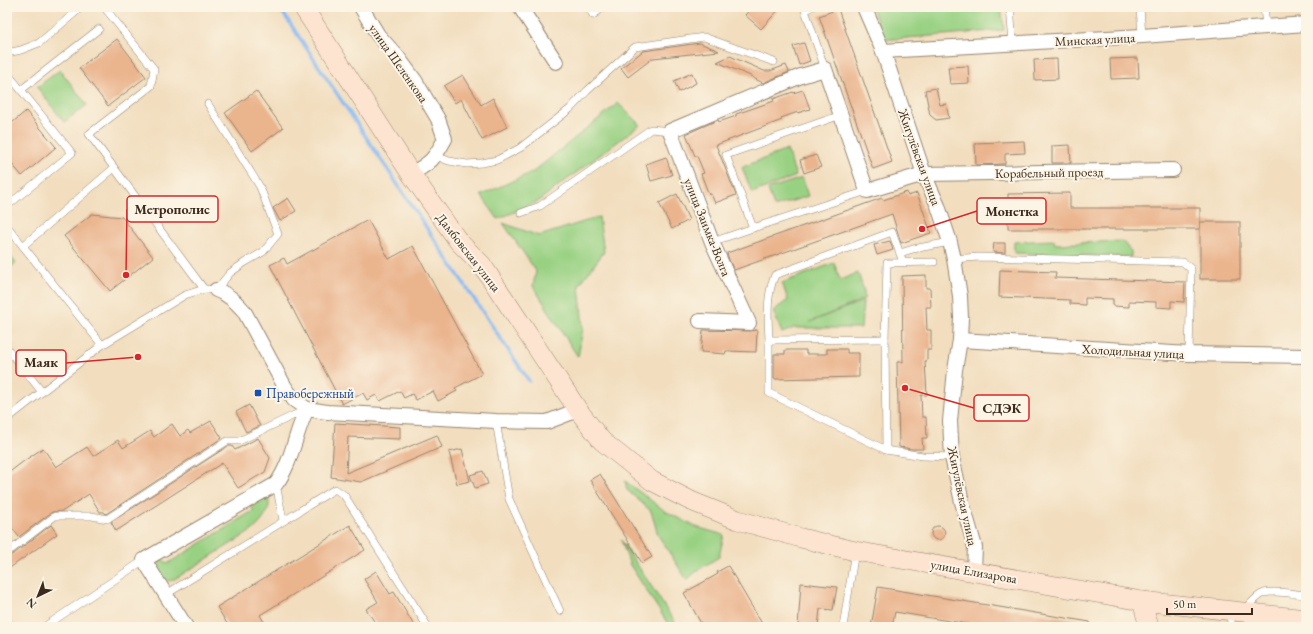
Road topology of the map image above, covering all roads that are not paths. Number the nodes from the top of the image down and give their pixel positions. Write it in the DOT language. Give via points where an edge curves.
graph roads {
  1 [pos="80,7"];
  2 [pos="104,7"];
  3 [pos="303,7"];
  4 [pos="362,7"];
  5 [pos="520,7"];
  6 [pos="588,7"];
  7 [pos="604,7"];
  8 [pos="811,7"];
  9 [pos="864,7"];
  10 [pos="1010,7"];
  11 [pos="1140,7"];
  12 [pos="1264,7"];
  13 [pos="1306,24"];
  14 [pos="1266,27"];
  15 [pos="99,29"];
  16 [pos="1142,36"];
  17 [pos="1014,44"];
  18 [pos="883,51"];
  19 [pos="7,53"];
  20 [pos="556,62"];
  21 [pos="774,62"];
  22 [pos="825,69"];
  23 [pos="7,73"];
  24 [pos="21,90"];
  25 [pos="208,104"];
  26 [pos="841,116"];
  27 [pos="670,131"];
  28 [pos="436,156"];
  29 [pos="114,168"];
  30 [pos="1173,170"];
  31 [pos="411,174"];
  32 [pos="924,174"];
  33 [pos="867,191"];
  34 [pos="7,206"];
  35 [pos="521,213"];
  36 [pos="7,226"];
  37 [pos="753,228"];
  38 [pos="712,242"];
  39 [pos="950,242"];
  40 [pos="23,246"];
  41 [pos="900,253"];
  42 [pos="954,259"];
  43 [pos="903,262"];
  44 [pos="934,262"];
  45 [pos="210,289"];
  46 [pos="700,321"];
  47 [pos="885,339"];
  48 [pos="769,340"];
  49 [pos="960,340"];
  50 [pos="102,345"];
  51 [pos="7,348"];
  52 [pos="1189,354"];
  53 [pos="1306,356"];
  54 [pos="42,392"];
  55 [pos="307,409"];
  56 [pos="578,410"];
  57 [pos="7,420"];
  58 [pos="496,422"];
  59 [pos="886,450"];
  60 [pos="952,457"];
  61 [pos="652,481"];
  62 [pos="276,484"];
  63 [pos="283,520"];
  64 [pos="7,542"];
  65 [pos="855,551"];
  66 [pos="144,560"];
  67 [pos="974,571"];
  68 [pos="165,595"];
  69 [pos="1306,595"];
  70 [pos="1142,601"];
  71 [pos="560,611"];
  72 [pos="1235,617"];
  73 [pos="1306,619"];
  74 [pos="7,621"];
  75 [pos="11,627"];
  76 [pos="44,627"];
  77 [pos="186,627"];
  78 [pos="428,627"];
  79 [pos="843,627"];
  80 [pos="1149,627"];
  1 -- 19 [label="lane" via="39,43"];
  2 -- 29 [label="lane" via="154,69 151,86 90,134"];
  3 -- 31 [label="street, Дамбовская улица"];
  4 -- 28 [label="street, улица Шеленкова" via="378,35 397,56 438,119 445,139"];
  5 -- 20 [label="street"];
  6 -- 7 [label="lane" via="593,15"];
  8 -- 22 [label="lane" via="805,10"];
  9 -- 18 [label="street, Жигулёвская улица"];
  10 -- 17 [label="lane"];
  11 -- 16 [label="lane"];
  12 -- 14 [label="lane"];
  13 -- 14 [label="street, Минская улица"];
  14 -- 16 [label="street, Минская улица"];
  15 -- 24 [label="lane"];
  16 -- 17 [label="street, Минская улица"];
  17 -- 18 [label="street, Минская улица"];
  18 -- 32 [label="street, Жигулёвская улица"];
  21 -- 28 [label="lane" via="704,37 635,47 570,109 520,148 496,160 482,163 468,164"];
  22 -- 26 [label="street"];
  22 -- 27 [label="street" via="801,76"];
  23 -- 24 [label="lane"];
  24 -- 34 [label="lane" via="72,153"];
  25 -- 45 [label="lane" via="260,187 278,234 263,252"];
  26 -- 33 [label="street"];
  26 -- 37 [label="lane" via="726,155"];
  27 -- 35 [label="lane" via="651,129 540,206"];
  27 -- 38 [label="street, улица Заимка-Волга"];
  28 -- 31 [label="street, улица Шеленкова"];
  29 -- 40 [label="lane"];
  29 -- 45 [label="lane"];
  30 -- 32 [label="street, Корабельный проезд"];
  31 -- 56 [label="street, Дамбовская улица" via="459,242 482,265"];
  32 -- 33 [label="street, Корабельный проезд"];
  32 -- 39 [label="street, Жигулёвская улица"];
  33 -- 37 [label="lane"];
  36 -- 40 [label="lane"];
  37 -- 38 [label="lane"];
  38 -- 46 [label="street, улица Заимка-Волга" via="749,323"];
  39 -- 41 [label="lane"];
  39 -- 42 [label="street, Жигулёвская улица"];
  40 -- 50 [label="lane"];
  41 -- 43 [label="lane"];
  41 -- 48 [label="lane" via="892,232 775,275 767,313"];
  42 -- 49 [label="street, Жигулёвская улица" via="960,296"];
  42 -- 52 [label="lane" via="978,257 1183,262 1191,268"];
  43 -- 44 [label="lane"];
  43 -- 47 [label="lane" via="887,263"];
  45 -- 50 [label="lane" via="185,295"];
  45 -- 55 [label="street" via="226,293 244,311 285,387 294,400"];
  47 -- 48 [label="lane"];
  47 -- 59 [label="lane"];
  48 -- 59 [label="lane" via="769,393"];
  49 -- 52 [label="street, Холодильная улица"];
  49 -- 60 [label="street, Жигулёвская улица" via="950,421"];
  50 -- 54 [label="lane"];
  51 -- 54 [label="lane"];
  52 -- 53 [label="street, Холодильная улица"];
  54 -- 57 [label="lane"];
  55 -- 58 [label="street"];
  55 -- 62 [label="street" via="300,422 285,468"];
  55 -- 64 [label="lane" via="239,441 227,441 107,519 92,516 55,516 12,549"];
  56 -- 58 [label="street" via="547,422"];
  56 -- 61 [label="street, Дамбовская улица" via="602,441"];
  58 -- 71 [label="lane" via="509,499"];
  59 -- 60 [label="lane" via="923,456"];
  60 -- 67 [label="street, Жигулёвская улица" via="975,547"];
  61 -- 65 [label="street, улица Елизарова" via="691,501 738,520"];
  62 -- 63 [label="lane"];
  62 -- 66 [label="street"];
  63 -- 68 [label="lane"];
  63 -- 78 [label="lane" via="335,489 344,495"];
  65 -- 67 [label="street, улица Елизарова"];
  65 -- 79 [label="lane"];
  66 -- 68 [label="street"];
  66 -- 76 [label="lane"];
  67 -- 70 [label="street, улица Елизарова"];
  68 -- 77 [label="street"];
  69 -- 72 [label="lane" via="1263,593"];
  70 -- 72 [label="street, улица Елизарова"];
  70 -- 80 [label="street"];
  72 -- 73 [label="street, улица Елизарова"];
  74 -- 75 [label="lane"];
}
